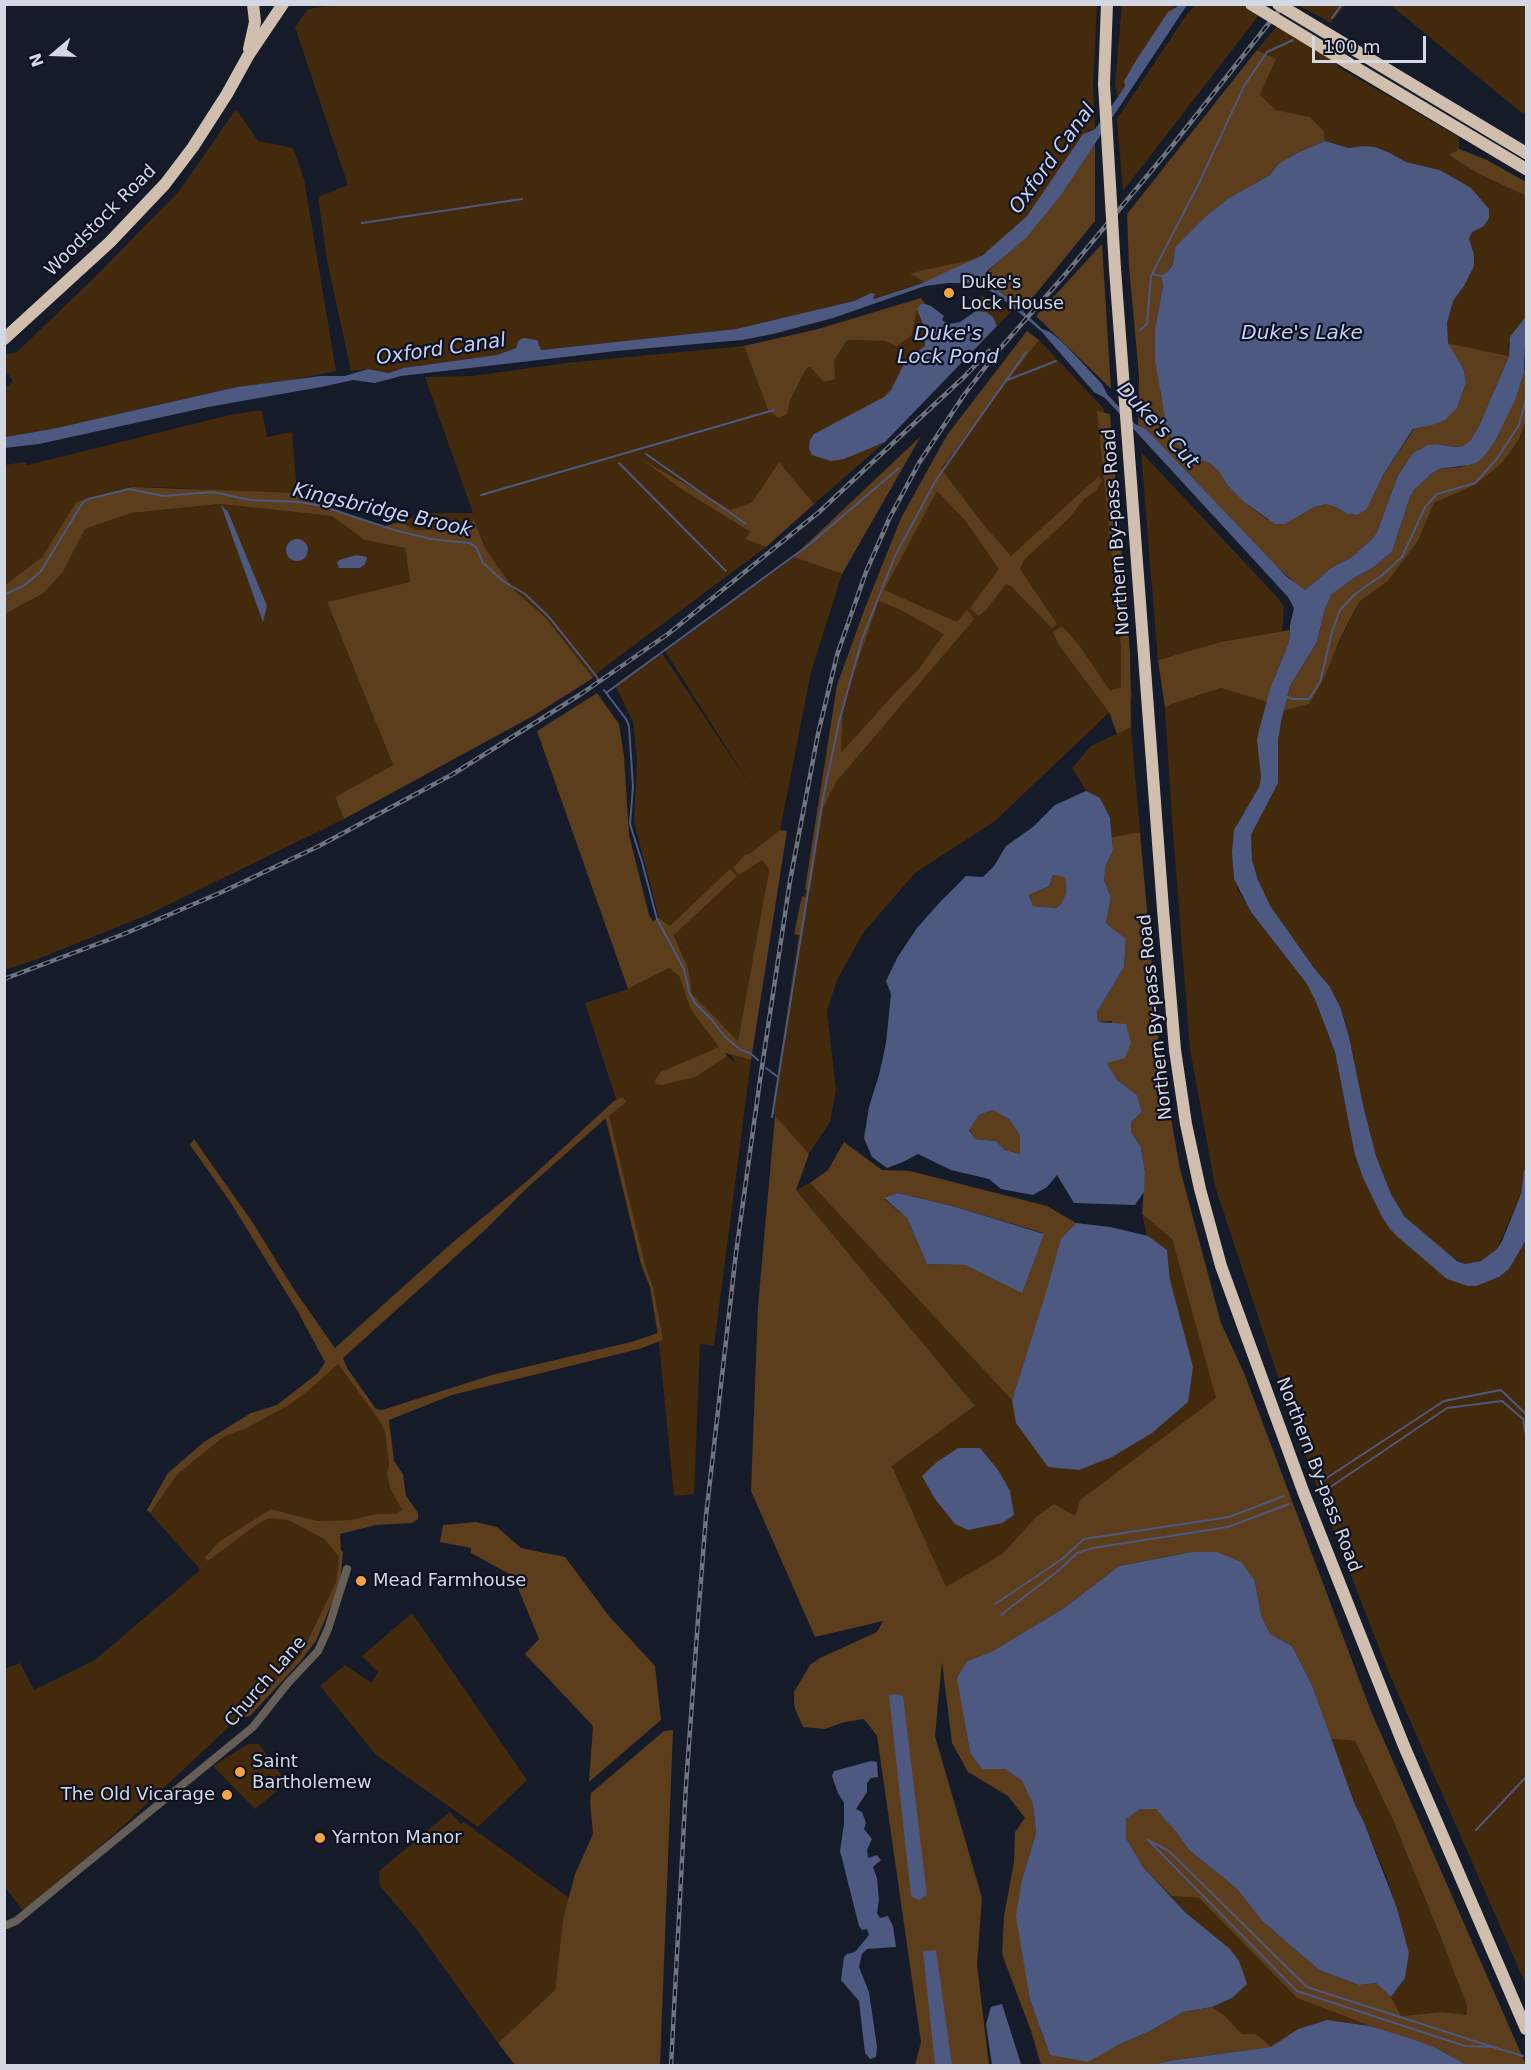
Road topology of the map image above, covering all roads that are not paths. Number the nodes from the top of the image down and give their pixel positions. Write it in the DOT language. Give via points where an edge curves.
graph roads {
  1 [pos="253,4"];
  2 [pos="283,4"];
  3 [pos="1107,4"];
  4 [pos="1251,4"];
  5 [pos="1278,4"];
  6 [pos="248,56"];
  7 [pos="1527,153"];
  8 [pos="1527,169"];
  9 [pos="4,339"];
  10 [pos="347,1569"];
  11 [pos="4,1926"];
  12 [pos="1527,2029"];
  1 -- 2 [label="highway" via="271,11"];
  1 -- 6 [label="highway, Woodstock Road" via="254,31"];
  2 -- 6 [label="highway, Woodstock Road"];
  3 -- 12 [label="highway, Northern By-pass Road, bridge" via="1104,84 1115,269 1162,909 1186,1125 1221,1266 1303,1491 1404,1746"];
  4 -- 8 [label="highway, bridge"];
  5 -- 7 [label="highway, bridge"];
  6 -- 9 [label="highway, Woodstock Road" via="193,147 165,184 111,242"];
  10 -- 11 [label="street, Church Lane" via="318,1651 253,1726 16,1922"];
}
